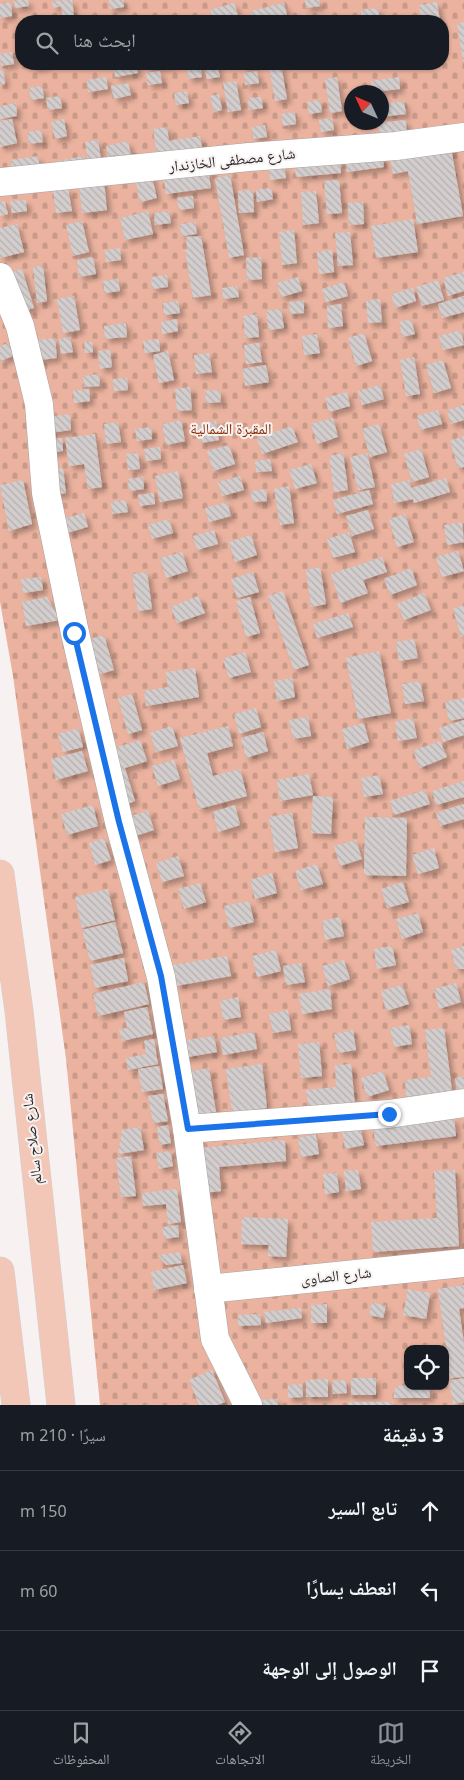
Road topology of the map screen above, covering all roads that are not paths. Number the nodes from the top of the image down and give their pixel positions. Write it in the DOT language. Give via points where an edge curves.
graph roads {
  1 [pos="464,136"];
  2 [pos="0,182"];
  3 [pos="0,277"];
  4 [pos="0,874"];
  5 [pos="464,1103"];
  6 [pos="188,1129"];
  7 [pos="464,1263"];
  8 [pos="0,1271"];
  9 [pos="208,1289"];
  10 [pos="16,1405"];
  11 [pos="61,1405"];
  12 [pos="248,1405"];
  1 -- 2 [label="street, شارع مصطفى الخازندار" via="396,146"];
  3 -- 6 [label="street" via="20,326 39,404 46,492 74,633 119,822 161,976"];
  4 -- 11 [label="highway, شارع صلاح سالم" via="19,1011"];
  5 -- 6 [label="street" via="389,1114"];
  6 -- 9 [label="street"];
  7 -- 9 [label="street, شارع الصاوى"];
  8 -- 10 [label="highway"];
  9 -- 12 [label="street" via="215,1339"];
}
